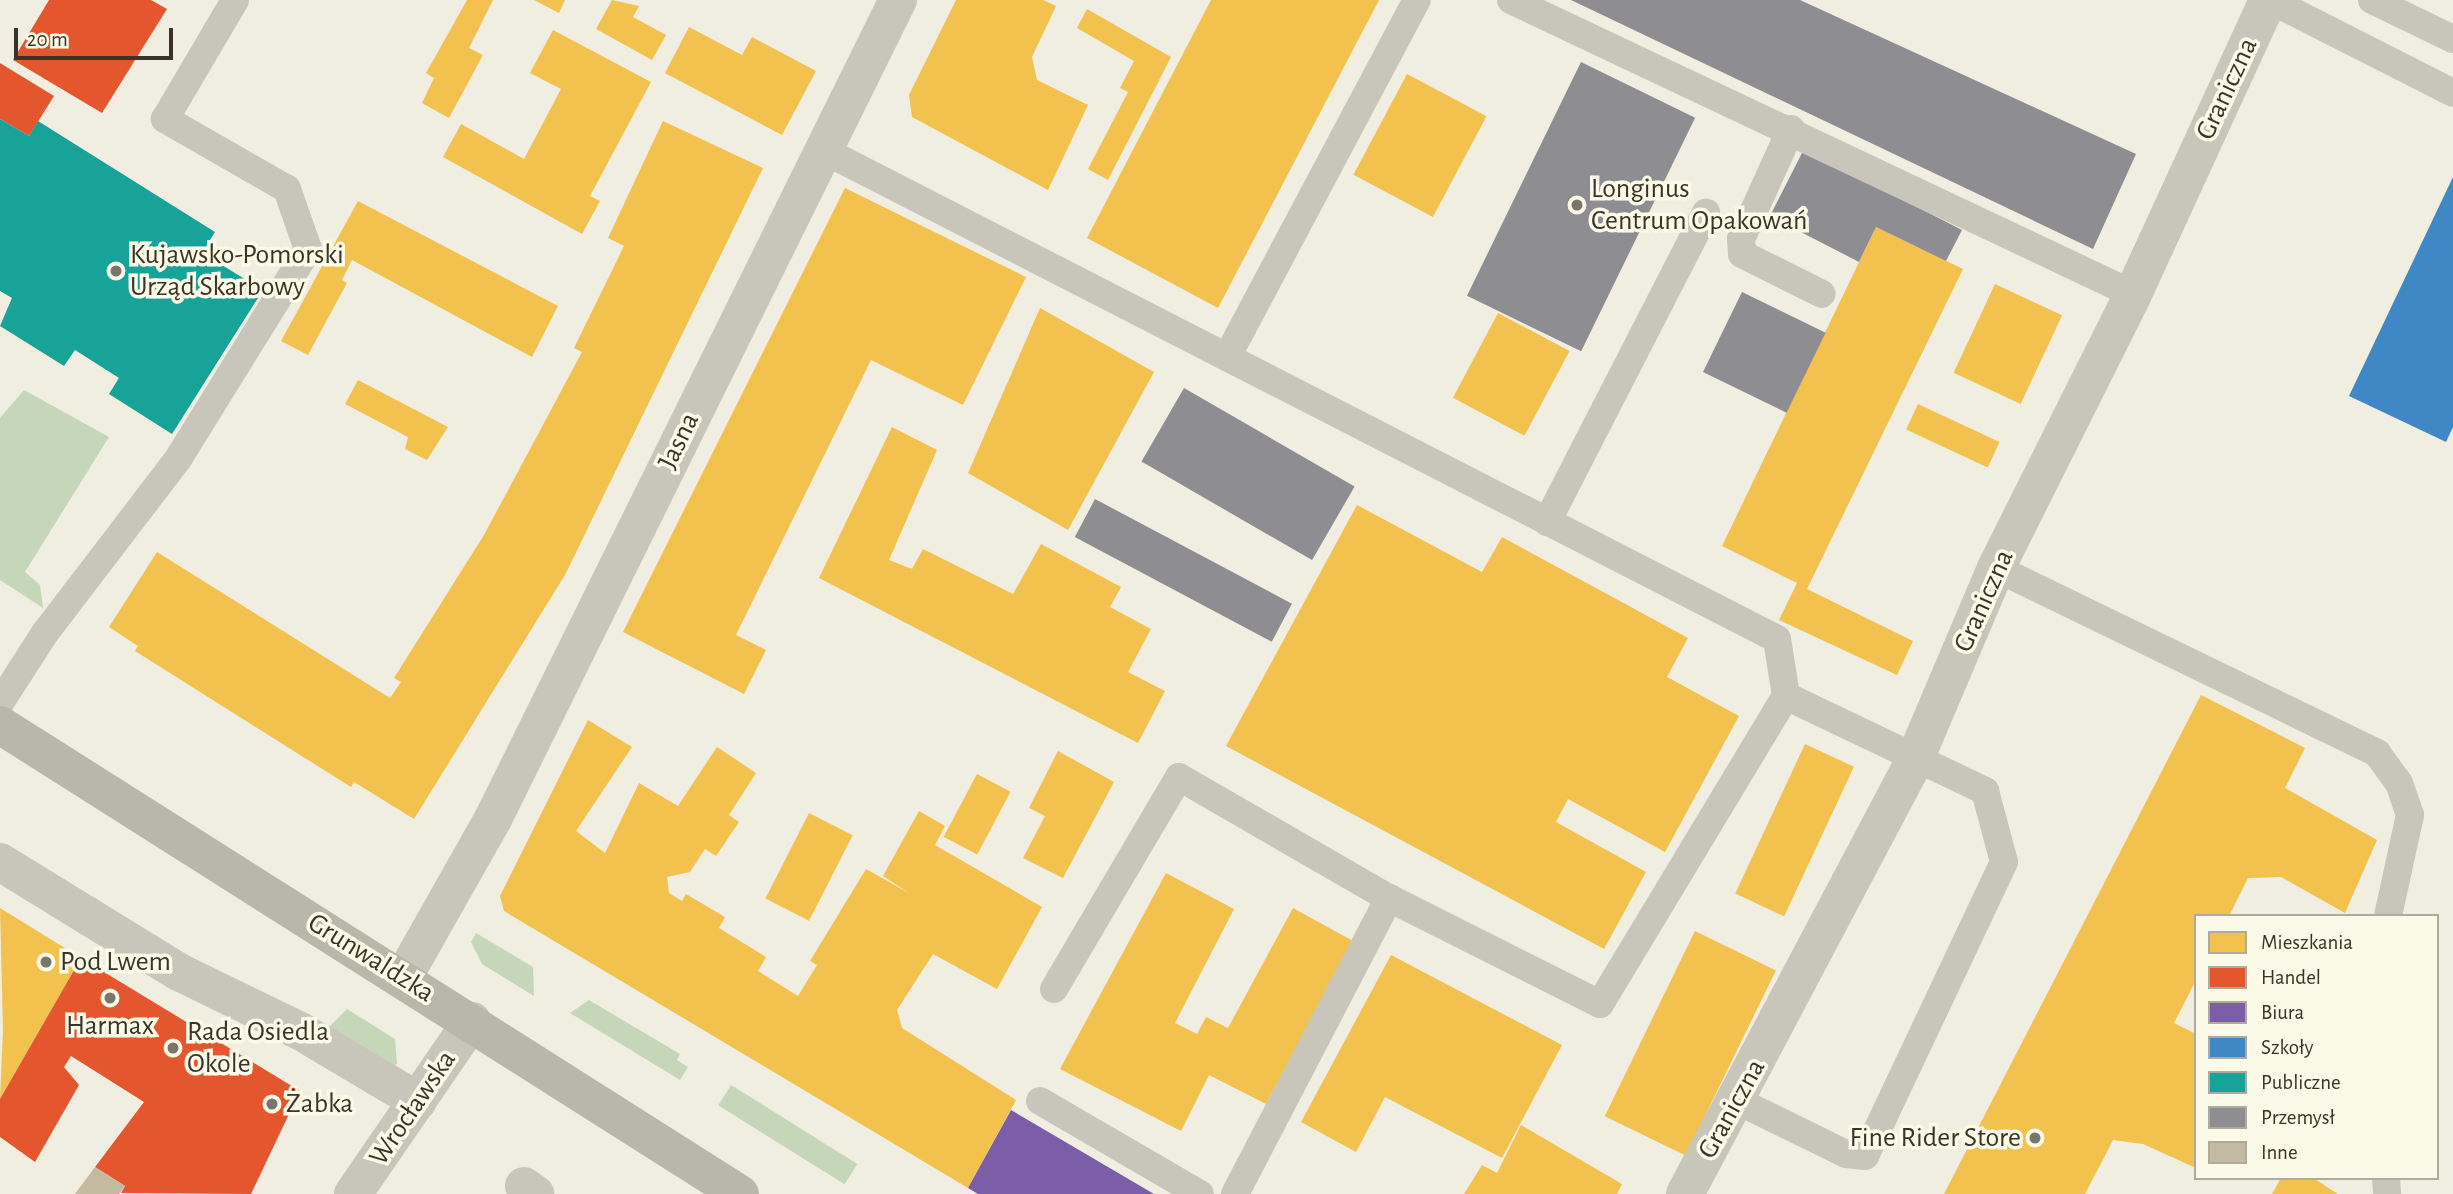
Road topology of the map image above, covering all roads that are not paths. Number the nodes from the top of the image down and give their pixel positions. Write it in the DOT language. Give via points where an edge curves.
graph roads {
  1 [pos="235,0"];
  2 [pos="898,0"];
  3 [pos="1417,0"];
  4 [pos="1511,0"];
  5 [pos="2269,0"];
  6 [pos="2372,0"];
  7 [pos="2453,39"];
  8 [pos="2453,93"];
  9 [pos="1791,129"];
  10 [pos="822,150"];
  11 [pos="1706,212"];
  12 [pos="2133,293"];
  13 [pos="1822,294"];
  14 [pos="1227,356"];
  15 [pos="1548,522"];
  16 [pos="1996,568"];
  17 [pos="1786,696"];
  18 [pos="0,703"];
  19 [pos="0,725"];
  20 [pos="1915,760"];
  21 [pos="0,862"];
  22 [pos="1389,898"];
  23 [pos="2388,914"];
  24 [pos="403,978"];
  25 [pos="1054,989"];
  26 [pos="472,1021"];
  27 [pos="418,1101"];
  28 [pos="1040,1101"];
  29 [pos="1738,1101"];
  30 [pos="352,1194"];
  31 [pos="740,1194"];
  32 [pos="1200,1194"];
  33 [pos="1235,1194"];
  34 [pos="1685,1194"];
  1 -- 18 [label="lane" via="165,119 286,189 308,249 178,459 45,633"];
  2 -- 10 [label="street, Jasna"];
  3 -- 14 [label="lane"];
  4 -- 9 [label="lane"];
  5 -- 8 [label="lane"];
  5 -- 12 [label="street, Graniczna"];
  6 -- 7 [label="lane"];
  9 -- 12 [label="lane"];
  9 -- 13 [label="lane" via="1741,239 1742,254"];
  10 -- 14 [label="lane"];
  10 -- 24 [label="street, Jasna" via="459,882"];
  11 -- 15 [label="lane"];
  12 -- 16 [label="street, Graniczna"];
  14 -- 15 [label="lane"];
  15 -- 17 [label="lane" via="1777,639"];
  16 -- 20 [label="street, Graniczna"];
  16 -- 23 [label="lane" via="2376,753 2399,783 2410,814"];
  17 -- 20 [label="lane"];
  17 -- 22 [label="lane" via="1600,1004"];
  19 -- 24 [label="main road, Grunwaldzka"];
  20 -- 29 [label="street, Graniczna"];
  20 -- 29 [label="lane" via="1985,790 2004,862 1865,1156 1846,1154"];
  21 -- 27 [label="street" via="179,972 300,1031"];
  22 -- 25 [label="lane" via="1179,777"];
  22 -- 33 [label="lane"];
  24 -- 26 [label="main road, Grunwaldzka"];
  26 -- 27 [label="street, Wrocławska"];
  26 -- 31 [label="main road, Grunwaldzka"];
  27 -- 30 [label="street, Wrocławska"];
  28 -- 32 [label="lane"];
  29 -- 34 [label="street, Graniczna"];
}
